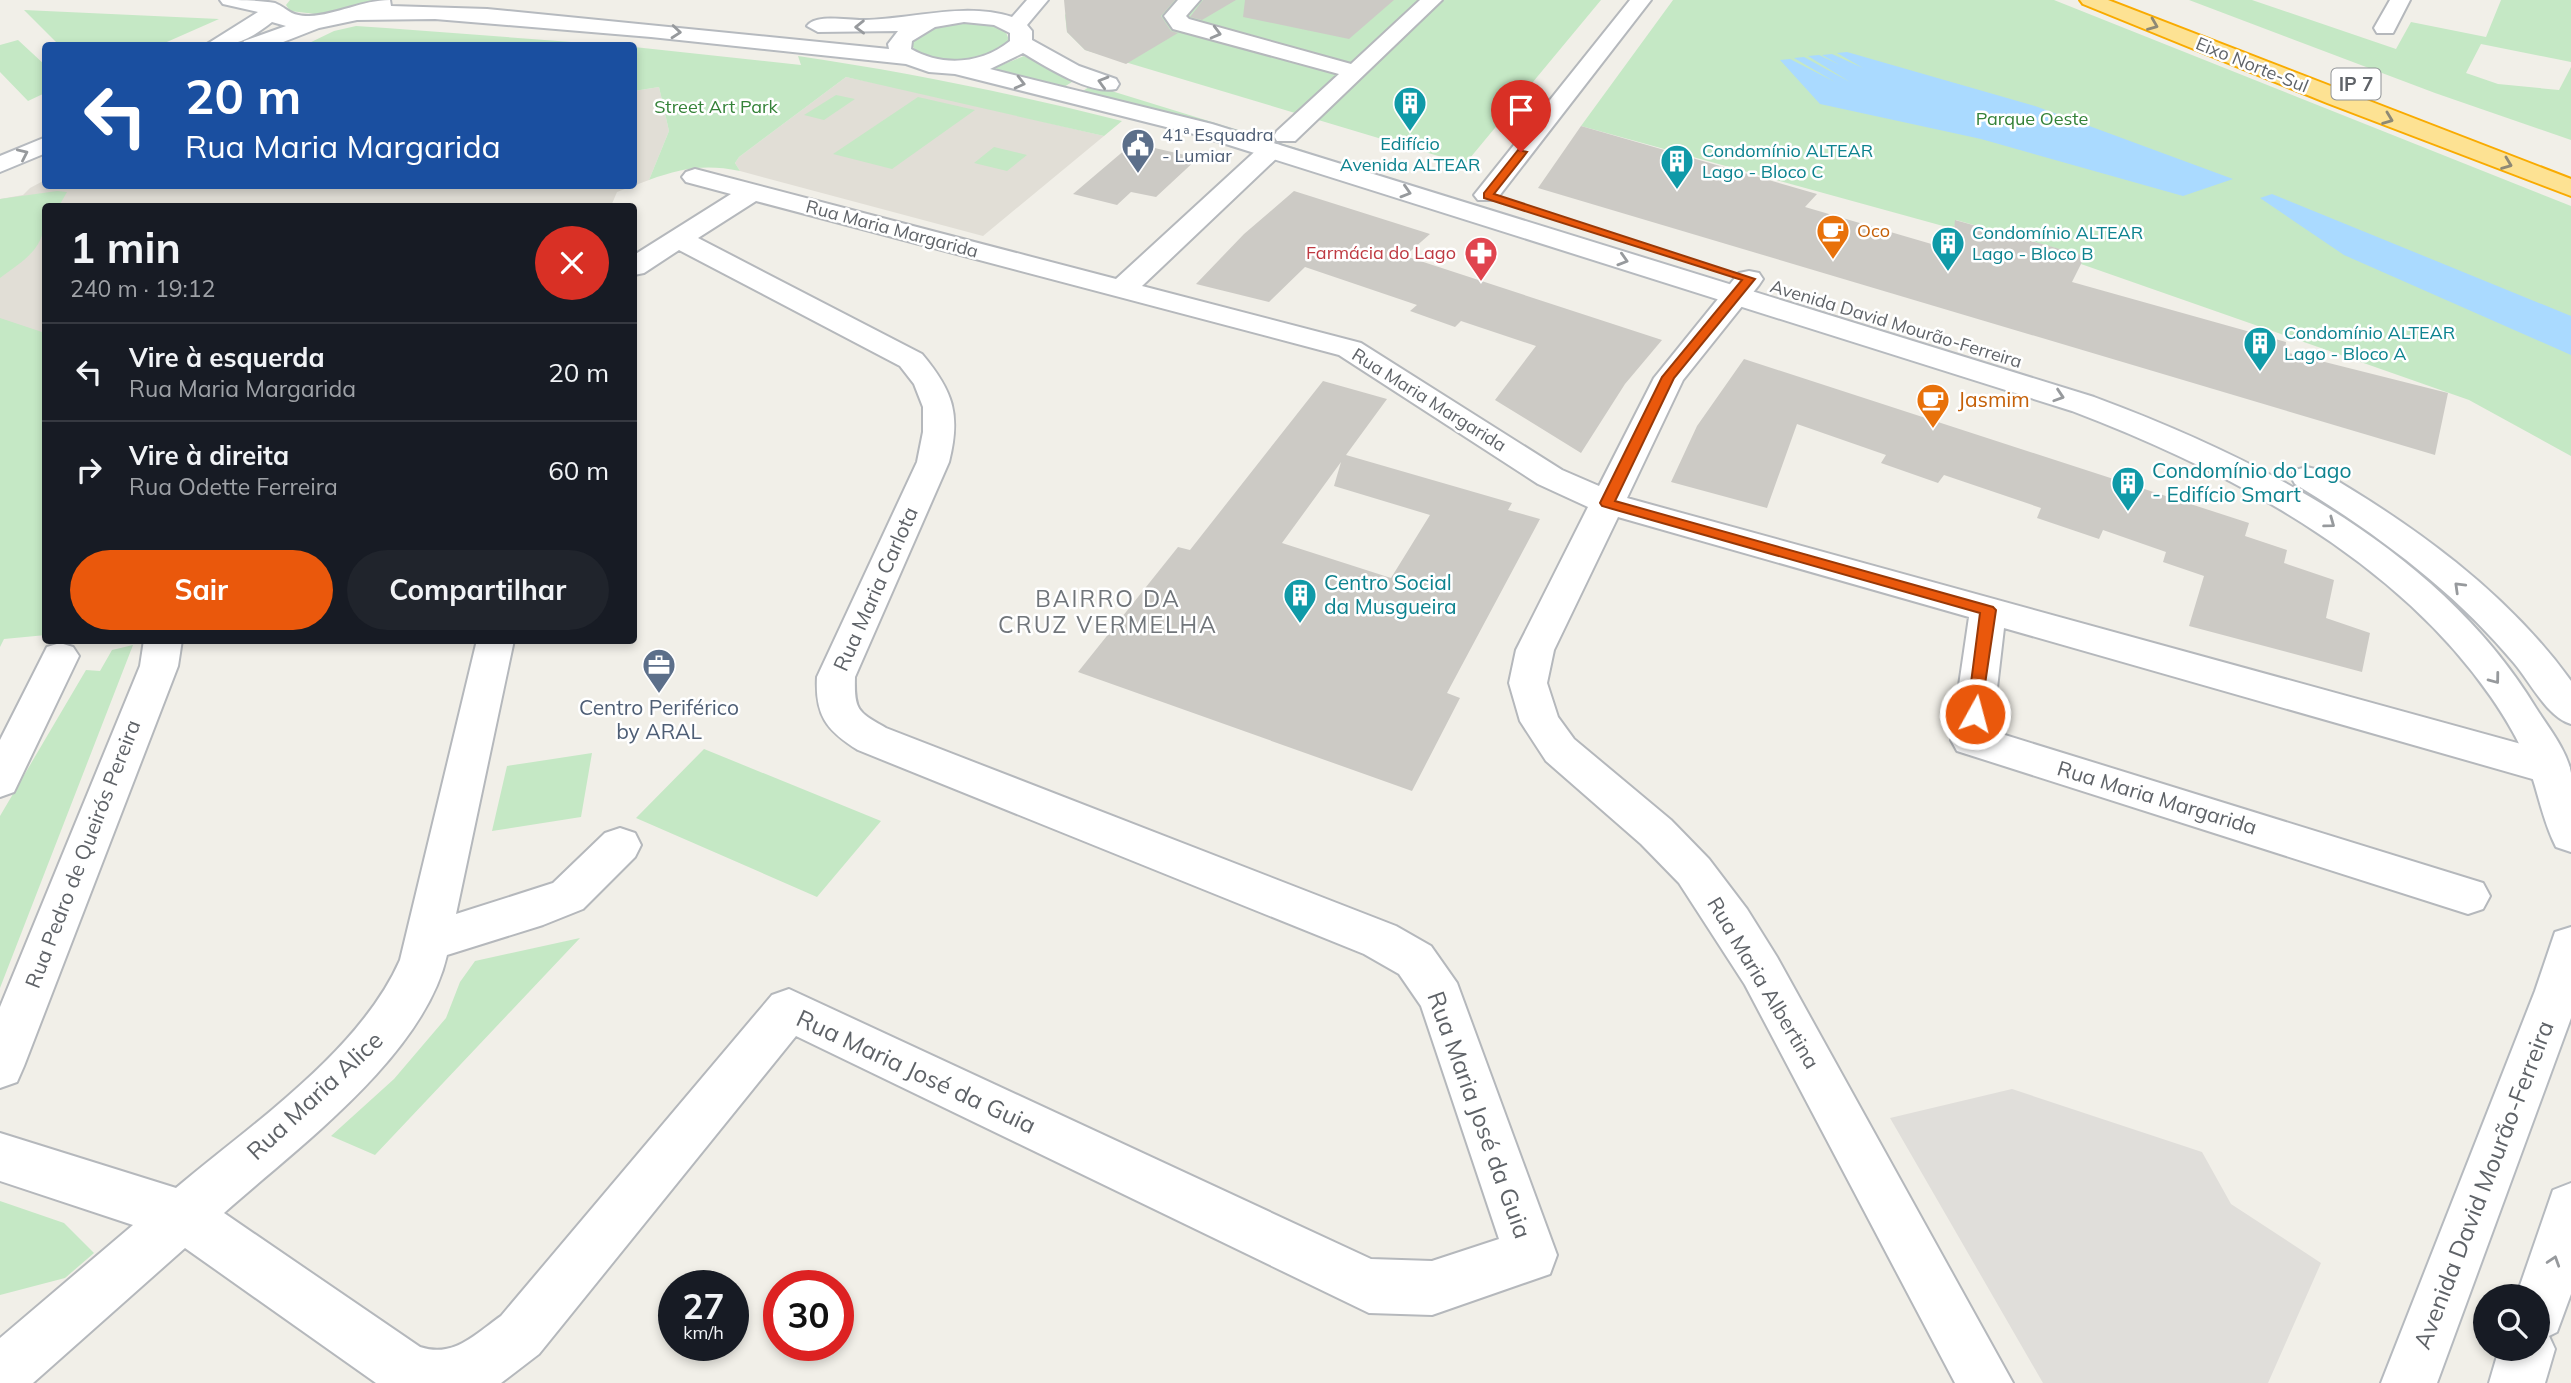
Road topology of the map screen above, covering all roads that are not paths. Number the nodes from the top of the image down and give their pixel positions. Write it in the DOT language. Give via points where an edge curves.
graph roads {
  1 [pos="229,0"];
  2 [pos="388,0"];
  3 [pos="456,0"];
  4 [pos="994,0"];
  5 [pos="1038,0"];
  6 [pos="1190,0"];
  7 [pos="1432,0"];
  8 [pos="1641,0"];
  9 [pos="2090,0"];
  10 [pos="2143,0"];
  11 [pos="2400,0"];
  12 [pos="272,7"];
  13 [pos="358,14"];
  14 [pos="964,16"];
  15 [pos="320,21"];
  16 [pos="928,22"];
  17 [pos="2385,28"];
  18 [pos="1018,35"];
  19 [pos="223,42"];
  20 [pos="260,42"];
  21 [pos="909,58"];
  22 [pos="954,67"];
  23 [pos="1356,72"];
  24 [pos="42,126"];
  25 [pos="2482,130"];
  26 [pos="1278,143"];
  27 [pos="0,145"];
  28 [pos="42,146"];
  29 [pos="0,165"];
  30 [pos="695,177"];
  31 [pos="2571,188"];
  32 [pos="752,192"];
  33 [pos="1487,195"];
  34 [pos="679,239"];
  35 [pos="637,265"];
  36 [pos="1743,287"];
  37 [pos="1122,289"];
  38 [pos="1607,503"];
  39 [pos="1988,610"];
  40 [pos="162,644"];
  41 [pos="495,644"];
  42 [pos="60,656"];
  43 [pos="2571,710"];
  44 [pos="2550,768"];
  45 [pos="0,781"];
  46 [pos="2571,835"];
  47 [pos="620,845"];
  48 [pos="2468,895"];
  49 [pos="1380,940"];
  50 [pos="427,942"];
  51 [pos="2571,946"];
  52 [pos="0,1066"];
  53 [pos="0,1157"];
  54 [pos="2571,1208"];
  55 [pos="183,1216"];
  56 [pos="2547,1284"];
  57 [pos="2523,1361"];
  58 [pos="0,1376"];
  59 [pos="1985,1383"];
  60 [pos="2409,1383"];
  61 [pos="2517,1383"];
  1 -- 12 [label="street"];
  2 -- 13 [label="street"];
  16 -- 3 [label="street, one-way" via="863,27 796,24"];
  4 -- 14 [label="street"];
  5 -- 18 [label="street"];
  6 -- 23 [label="street, one-way" via="1175,16 1181,24"];
  7 -- 23 [label="street"];
  8 -- 33 [label="street"];
  9 -- 31 [label="highway, Eixo Norte-Sul / IP 7, one-way"];
  10 -- 25 [label="highway, Eixo Norte-Sul / IP 7"];
  11 -- 17 [label="street"];
  12 -- 15 [label="street" via="287,20"];
  12 -- 19 [label="street" via="251,28"];
  13 -- 15 [label="street"];
  13 -- 21 [label="street, one-way" via="396,10 539,20"];
  14 -- 16 [label="street"];
  14 -- 18 [label="street, Avenida David Mourão-Ferreira" via="984,17"];
  15 -- 20 [label="street"];
  16 -- 21 [label="street" via="903,36 899,44"];
  18 -- 22 [label="street" via="996,59"];
  26 -- 18 [label="street, Avenida David Mourão-Ferreira, one-way" via="1087,78"];
  21 -- 22 [label="street, Avenida David Mourão-Ferreira"];
  22 -- 26 [label="street, Avenida David Mourão-Ferreira, one-way"];
  23 -- 26 [label="street"];
  24 -- 27 [label="street"];
  26 -- 33 [label="street, Avenida David Mourão-Ferreira"];
  26 -- 36 [label="street, Avenida David Mourão-Ferreira, one-way"];
  26 -- 37 [label="street"];
  29 -- 28 [label="street, one-way"];
  30 -- 32 [label="street, Rua Maria Margarida"];
  32 -- 34 [label="street"];
  32 -- 37 [label="street, Rua Maria Margarida"];
  33 -- 36 [label="street, Avenida David Mourão-Ferreira"];
  34 -- 35 [label="street"];
  34 -- 49 [label="street, Rua Maria Carlota" via="911,360 929,381 939,403 941,433 933,462 836,677 835,703 847,724 872,739 975,781"];
  36 -- 38 [label="street, Rua Maria Albertina" via="1669,377"];
  43 -- 36 [label="street, Avenida David Mourão-Ferreira, one-way" via="2514,639 2450,578 2378,522 2246,444 2100,386"];
  36 -- 44 [label="street, Avenida David Mourão-Ferreira, one-way" via="2133,420 2269,484 2378,559 2476,652 2520,712"];
  37 -- 38 [label="street, Rua Maria Margarida" via="1350,349 1550,477"];
  38 -- 39 [label="street, Rua Maria Margarida"];
  38 -- 59 [label="street, Rua Maria Albertina" via="1535,650 1528,683 1540,721 1560,750 1685,862 1731,922"];
  39 -- 44 [label="street, Rua Maria Margarida"];
  39 -- 48 [label="street, Rua Maria Margarida" via="1971,740"];
  40 -- 52 [label="street, Rua Pedro de Queirós Pereira" via="159,666"];
  41 -- 50 [label="street, Rua Maria Alice"];
  42 -- 45 [label="street"];
  44 -- 46 [label="street, Avenida David Mourão-Ferreira"];
  47 -- 50 [label="street" via="568,896"];
  49 -- 55 [label="street, Rua Maria José da Guia" via="1415,960 1441,997 1531,1255 1432,1288 1369,1286 789,1010 520,1335 471,1371 436,1380 405,1370"];
  50 -- 55 [label="street, Rua Maria Alice" via="410,992 386,1031 353,1068"];
  51 -- 60 [label="street, Avenida David Mourão-Ferreira"];
  53 -- 55 [label="street, Rua Maria José da Guia"];
  56 -- 54 [label="street, one-way"];
  55 -- 58 [label="street, Rua Maria Alice"];
  57 -- 61 [label="street"];
}
